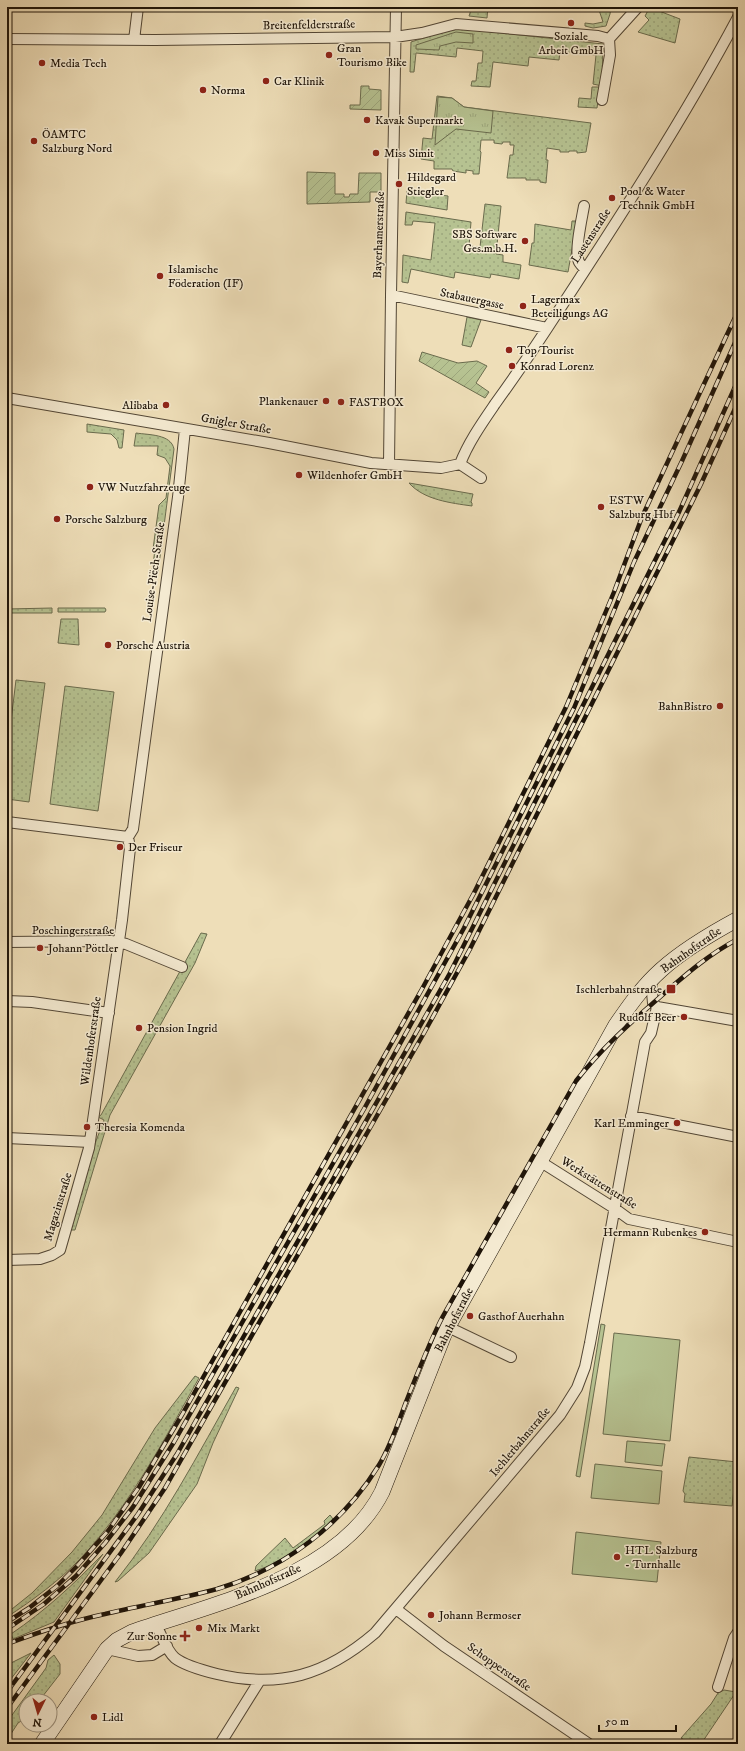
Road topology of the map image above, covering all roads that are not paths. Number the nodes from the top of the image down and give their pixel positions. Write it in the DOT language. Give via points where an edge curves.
graph roads {
  1 [pos="138,7"];
  2 [pos="396,7"];
  3 [pos="638,7"];
  4 [pos="738,18"];
  5 [pos="395,37"];
  6 [pos="7,39"];
  7 [pos="609,39"];
  8 [pos="134,40"];
  9 [pos="602,100"];
  10 [pos="584,206"];
  11 [pos="585,269"];
  12 [pos="391,295"];
  13 [pos="547,328"];
  14 [pos="7,398"];
  15 [pos="185,429"];
  16 [pos="389,464"];
  17 [pos="460,464"];
  18 [pos="481,478"];
  19 [pos="7,822"];
  20 [pos="128,837"];
  21 [pos="738,919"];
  22 [pos="7,942"];
  23 [pos="118,943"];
  24 [pos="182,967"];
  25 [pos="651,981"];
  26 [pos="632,1000"];
  27 [pos="7,1001"];
  28 [pos="655,1005"];
  29 [pos="109,1013"];
  30 [pos="738,1021"];
  31 [pos="631,1116"];
  32 [pos="738,1137"];
  33 [pos="7,1138"];
  34 [pos="90,1142"];
  35 [pos="541,1162"];
  36 [pos="614,1208"];
  37 [pos="738,1242"];
  38 [pos="7,1260"];
  39 [pos="448,1326"];
  40 [pos="511,1357"];
  41 [pos="396,1609"];
  42 [pos="155,1624"];
  43 [pos="738,1632"];
  44 [pos="167,1646"];
  45 [pos="103,1654"];
  46 [pos="260,1680"];
  47 [pos="718,1687"];
  48 [pos="58,1705"];
  49 [pos="38,1733"];
  50 [pos="221,1741"];
  51 [pos="30,1744"];
  52 [pos="42,1744"];
  53 [pos="589,1744"];
  1 -- 8 [label="street"];
  2 -- 5 [label="street, Bayerhamerstraße"];
  3 -- 7 [label="street"];
  4 -- 11 [label="street, Lastenstraße" via="672,134"];
  5 -- 7 [label="street, Breitenfelderstraße" via="456,24"];
  5 -- 8 [label="street, Breitenfelderstraße"];
  5 -- 12 [label="street, Bayerhamerstraße"];
  6 -- 8 [label="street, Breitenfelderstraße"];
  7 -- 9 [label="street" via="610,55"];
  10 -- 11 [label="street" via="578,261"];
  11 -- 13 [label="street, Lastenstraße"];
  12 -- 13 [label="street, Stabauergasse"];
  12 -- 16 [label="street, Bayerhamerstraße"];
  13 -- 17 [label="street, Lastenstraße" via="486,417"];
  14 -- 15 [label="street, Gnigler Straße"];
  15 -- 16 [label="street, Gnigler Straße" via="371,463"];
  15 -- 20 [label="street, Louise-Piëch-Straße" via="133,829"];
  16 -- 17 [label="street, Gnigler Straße" via="441,468"];
  17 -- 18 [label="street"];
  19 -- 20 [label="street"];
  20 -- 23 [label="street, Wildenhoferstraße" via="130,848"];
  21 -- 25 [label="main road, Bahnhofstraße" via="681,955 660,970"];
  22 -- 23 [label="street, Poschingerstraße"];
  23 -- 24 [label="street, Poschingerstraße"];
  23 -- 29 [label="street, Wildenhoferstraße"];
  25 -- 26 [label="main road, Bahnhofstraße"];
  25 -- 28 [label="street, Ischlerbahnstraße"];
  26 -- 28 [label="street"];
  26 -- 35 [label="main road, Bahnhofstraße"];
  27 -- 29 [label="street"];
  28 -- 30 [label="street"];
  28 -- 31 [label="street, Ischlerbahnstraße" via="651,1033 645,1042"];
  29 -- 34 [label="street, Wildenhoferstraße"];
  31 -- 32 [label="street"];
  31 -- 36 [label="street, Ischlerbahnstraße"];
  33 -- 34 [label="street"];
  34 -- 38 [label="street, Magazinstraße" via="60,1250 40,1259"];
  35 -- 36 [label="street, Werkstättenstraße"];
  35 -- 39 [label="main road, Bahnhofstraße"];
  36 -- 37 [label="street, Werkstättenstraße" via="629,1219"];
  36 -- 41 [label="street, Ischlerbahnstraße" via="590,1343 576,1388 560,1415"];
  39 -- 40 [label="street"];
  39 -- 42 [label="main road, Bahnhofstraße" via="382,1492 364,1521 326,1552 294,1573 245,1594"];
  41 -- 46 [label="street, Ischlerbahnstraße" via="375,1633 339,1660 311,1673"];
  41 -- 53 [label="street, Schopperstraße" via="444,1646"];
  42 -- 44 [label="street, Ischlerbahnstraße"];
  42 -- 45 [label="main road, Bahnhofstraße" via="117,1640"];
  43 -- 47 [label="street"];
  44 -- 45 [label="street" via="152,1655"];
  44 -- 46 [label="street, Ischlerbahnstraße" via="175,1658 194,1667 239,1679"];
  45 -- 48 [label="main road, Bahnhofstraße" via="82,1671"];
  45 -- 52 [label="main road, Bahnhofstraße"];
  46 -- 50 [label="street"];
  49 -- 51 [label="main road"];
}
